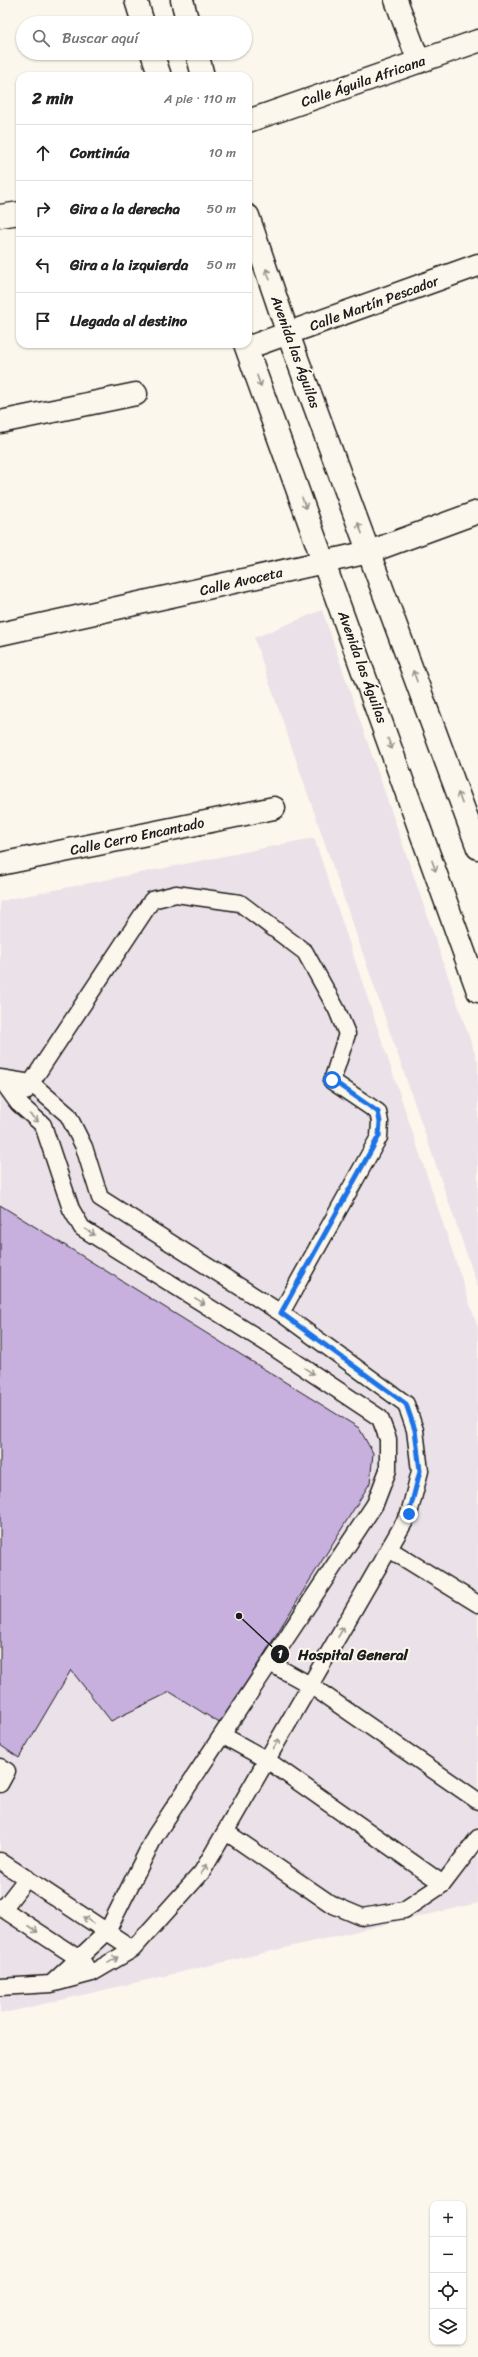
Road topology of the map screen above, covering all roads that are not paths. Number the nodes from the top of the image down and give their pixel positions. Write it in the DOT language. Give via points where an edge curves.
graph roads {
  1 [pos="136,0"];
  2 [pos="182,0"];
  3 [pos="396,0"];
  4 [pos="141,16"];
  5 [pos="186,16"];
  6 [pos="478,41"];
  7 [pos="154,60"];
  8 [pos="199,60"];
  9 [pos="419,62"];
  10 [pos="159,72"];
  11 [pos="202,72"];
  12 [pos="252,120"];
  13 [pos="16,214"];
  14 [pos="0,216"];
  15 [pos="252,228"];
  16 [pos="478,265"];
  17 [pos="288,334"];
  18 [pos="252,344"];
  19 [pos="247,348"];
  20 [pos="136,394"];
  21 [pos="0,422"];
  22 [pos="478,512"];
  23 [pos="370,552"];
  24 [pos="325,562"];
  25 [pos="0,634"];
  26 [pos="274,808"];
  27 [pos="478,848"];
  28 [pos="0,864"];
  29 [pos="473,960"];
  30 [pos="478,991"];
  31 [pos="0,1078"];
  32 [pos="31,1083"];
  33 [pos="18,1103"];
  34 [pos="281,1313"];
  35 [pos="389,1549"];
  36 [pos="478,1604"];
  37 [pos="270,1663"];
  38 [pos="310,1685"];
  39 [pos="222,1735"];
  40 [pos="267,1760"];
  41 [pos="0,1767"];
  42 [pos="0,1784"];
  43 [pos="478,1801"];
  44 [pos="226,1832"];
  45 [pos="478,1838"];
  46 [pos="0,1861"];
  47 [pos="27,1878"];
  48 [pos="443,1884"];
  49 [pos="1,1908"];
  50 [pos="107,1932"];
  51 [pos="133,1949"];
  52 [pos="78,1958"];
  53 [pos="92,1973"];
  54 [pos="51,1984"];
  55 [pos="0,1987"];
  1 -- 4 [label="street"];
  2 -- 5 [label="street"];
  3 -- 9 [label="street"];
  6 -- 9 [label="street, Calle Águila Africana"];
  7 -- 10 [label="street"];
  8 -- 11 [label="street"];
  9 -- 12 [label="street, Calle Águila Africana"];
  13 -- 14 [label="street"];
  17 -- 15 [label="street, Avenida las Águilas, one-way"];
  16 -- 17 [label="street, Calle Martín Pescador"];
  17 -- 18 [label="street, Calle Martín Pescador"];
  23 -- 17 [label="street, Avenida las Águilas, one-way"];
  19 -- 24 [label="street, Avenida las Águilas, one-way"];
  20 -- 21 [label="street"];
  22 -- 23 [label="street, Calle Avoceta"];
  23 -- 24 [label="street, Calle Avoceta"];
  27 -- 23 [label="street, Avenida las Águilas, one-way"];
  24 -- 25 [label="street, Calle Avoceta"];
  24 -- 29 [label="street, Avenida las Águilas, one-way"];
  26 -- 28 [label="street, Calle Cerro Encantado"];
  29 -- 30 [label="street, Avenida las Águilas"];
  31 -- 32 [label="lane"];
  31 -- 33 [label="lane"];
  32 -- 33 [label="lane"];
  32 -- 34 [label="lane" via="68,1115 84,1147 100,1198"];
  32 -- 34 [label="lane" via="152,900 176,894 240,903 305,952 337,1010 347,1034 332,1080 378,1112 380,1122 379,1136"];
  33 -- 37 [label="lane, one-way" via="43,1125 71,1209 82,1228 276,1348 380,1418 388,1439 388,1470 375,1504"];
  34 -- 35 [label="lane" via="406,1404 415,1430 420,1471 409,1514"];
  35 -- 36 [label="lane"];
  38 -- 35 [label="lane, one-way"];
  37 -- 38 [label="lane"];
  37 -- 39 [label="lane"];
  40 -- 38 [label="lane, one-way"];
  38 -- 43 [label="lane"];
  39 -- 40 [label="lane"];
  39 -- 50 [label="lane" via="155,1836"];
  40 -- 44 [label="lane"];
  40 -- 48 [label="lane"];
  41 -- 42 [label="lane" via="7,1771"];
  44 -- 48 [label="lane" via="331,1904 362,1917 404,1910"];
  51 -- 44 [label="lane, one-way" via="202,1872"];
  45 -- 48 [label="lane"];
  46 -- 47 [label="lane"];
  47 -- 49 [label="lane"];
  50 -- 47 [label="lane, one-way"];
  49 -- 52 [label="lane, one-way"];
  50 -- 51 [label="lane"];
  50 -- 52 [label="lane"];
  53 -- 51 [label="lane, one-way"];
  52 -- 53 [label="lane"];
  52 -- 54 [label="lane"];
  53 -- 54 [label="lane"];
  54 -- 55 [label="lane"];
}
